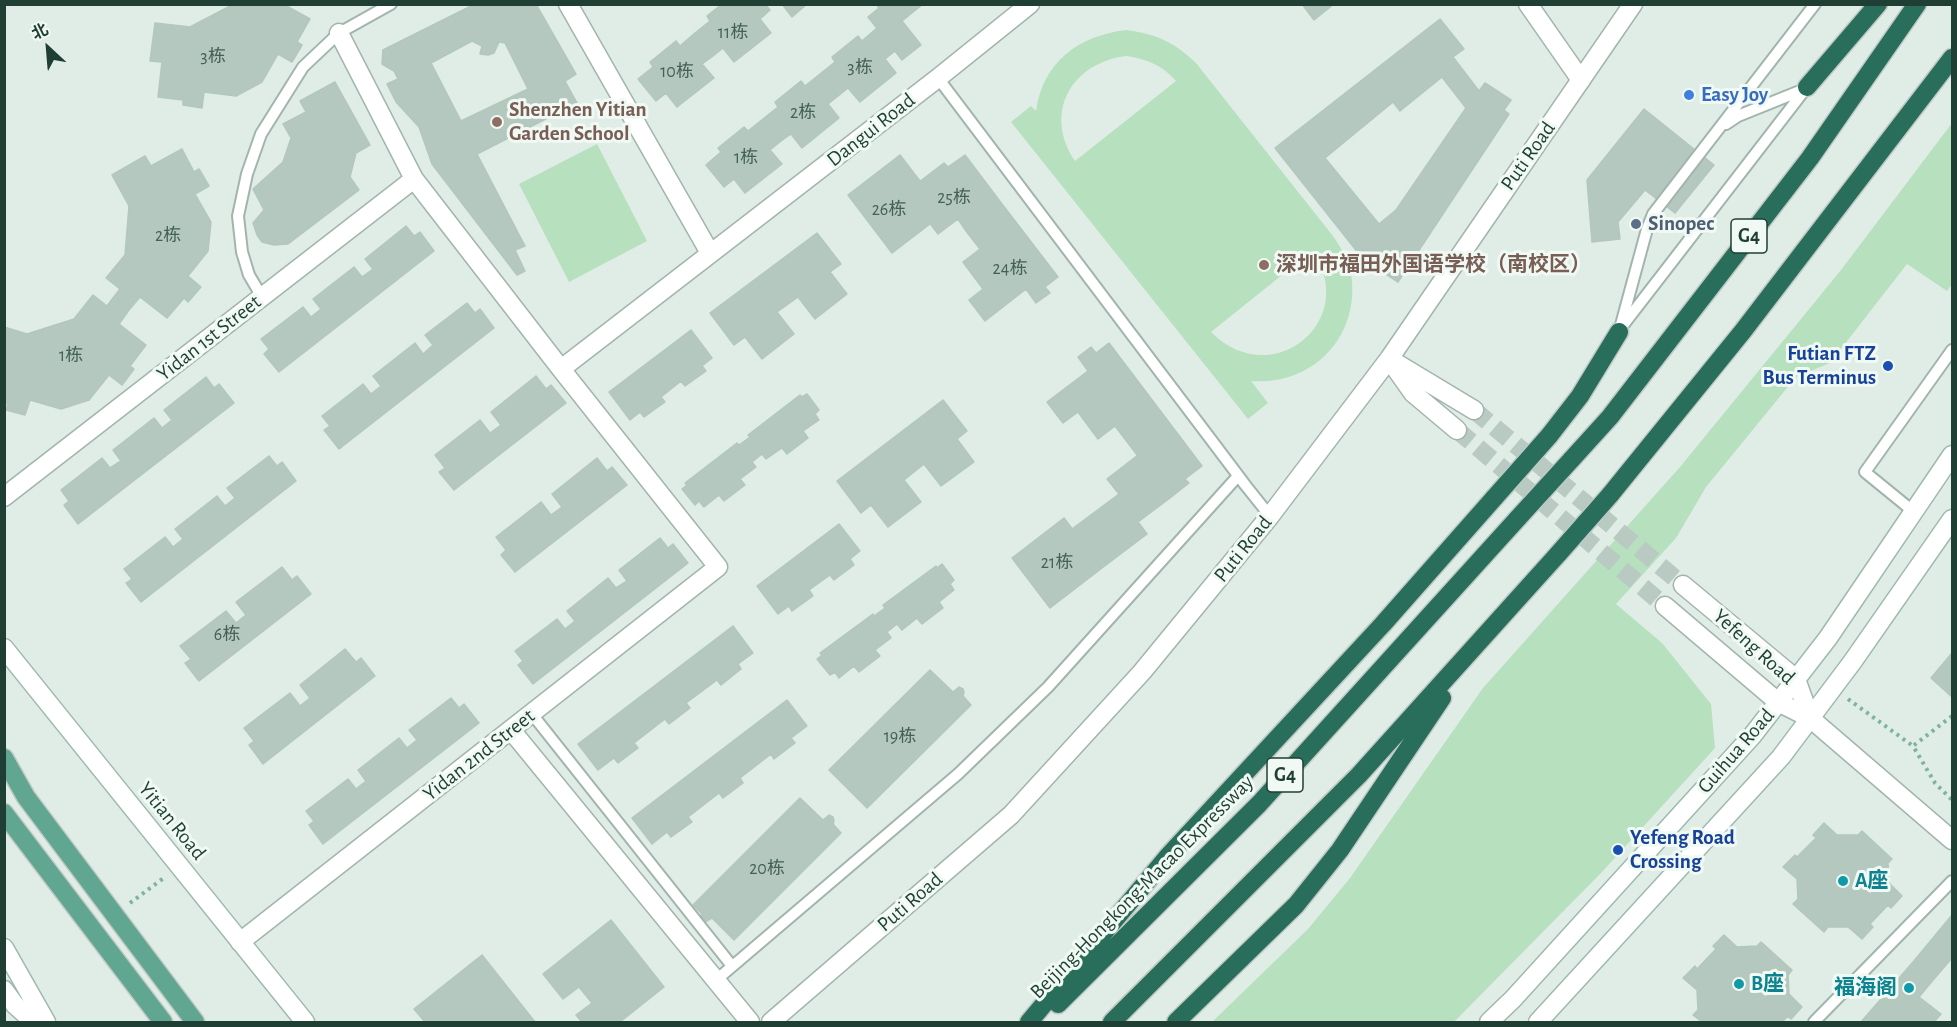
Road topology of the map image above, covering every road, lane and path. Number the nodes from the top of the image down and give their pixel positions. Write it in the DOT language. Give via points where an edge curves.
graph roads {
  1 [pos="391,4"];
  2 [pos="568,4"];
  3 [pos="1030,4"];
  4 [pos="1528,4"];
  5 [pos="1633,4"];
  6 [pos="1815,4"];
  7 [pos="1878,4"];
  8 [pos="1917,4"];
  9 [pos="339,33"];
  10 [pos="1953,58"];
  11 [pos="938,78"];
  12 [pos="1581,80"];
  13 [pos="1808,87"];
  14 [pos="1717,129"];
  15 [pos="414,179"];
  16 [pos="710,253"];
  17 [pos="262,297"];
  18 [pos="1618,332"];
  19 [pos="1953,350"];
  20 [pos="1389,358"];
  21 [pos="561,369"];
  22 [pos="1474,410"];
  23 [pos="1457,430"];
  24 [pos="1953,455"];
  25 [pos="1238,476"];
  26 [pos="4,497"];
  27 [pos="1914,512"];
  28 [pos="1270,516"];
  29 [pos="1949,530"];
  30 [pos="1683,585"];
  31 [pos="1665,606"];
  32 [pos="1477,646"];
  33 [pos="4,648"];
  34 [pos="1796,679"];
  35 [pos="1833,688"];
  36 [pos="1778,702"];
  37 [pos="532,714"];
  38 [pos="1953,716"];
  39 [pos="1810,718"];
  40 [pos="511,730"];
  41 [pos="1913,746"];
  42 [pos="4,758"];
  43 [pos="1953,800"];
  44 [pos="4,813"];
  45 [pos="1953,840"];
  46 [pos="180,866"];
  47 [pos="1953,881"];
  48 [pos="121,910"];
  49 [pos="240,942"];
  50 [pos="4,948"];
  51 [pos="732,966"];
  52 [pos="715,981"];
  53 [pos="4,990"];
  54 [pos="34,1023"];
  55 [pos="46,1023"];
  56 [pos="164,1023"];
  57 [pos="195,1023"];
  58 [pos="305,1023"];
  59 [pos="750,1023"];
  60 [pos="771,1023"];
  61 [pos="1029,1023"];
  62 [pos="1039,1023"];
  63 [pos="1112,1023"];
  64 [pos="1176,1023"];
  65 [pos="1489,1023"];
  66 [pos="1538,1023"];
  67 [pos="1814,1023"];
  1 -- 9 [label="lane"];
  2 -- 16 [label="street"];
  3 -- 11 [label="street, Dangui Road"];
  4 -- 12 [label="street"];
  5 -- 12 [label="street, Puti Road"];
  6 -- 14 [label="lane"];
  7 -- 13 [label="highway"];
  8 -- 62 [label="highway, Beijing-Hongkong-Macao Expressway / G4, bridge" via="1810,158 1610,417 1259,804"];
  9 -- 15 [label="street"];
  9 -- 17 [label="lane" via="303,68 261,134 247,174 238,216 242,252"];
  10 -- 32 [label="highway, G4, bridge" via="1610,495"];
  11 -- 16 [label="street, Dangui Road"];
  11 -- 25 [label="lane"];
  12 -- 20 [label="street, Puti Road"];
  13 -- 14 [label="lane" via="1738,116"];
  13 -- 18 [label="lane"];
  14 -- 18 [label="lane" via="1653,214"];
  15 -- 17 [label="street, Yidan 1st Street"];
  15 -- 21 [label="street"];
  16 -- 21 [label="street, Dangui Road"];
  17 -- 26 [label="street, Yidan 1st Street"];
  18 -- 61 [label="highway, bridge" via="1580,396 1549,436 1383,624 1169,855"];
  19 -- 27 [label="lane" via="1865,472"];
  20 -- 22 [label="street"];
  20 -- 23 [label="street" via="1413,393"];
  20 -- 28 [label="street, Puti Road"];
  21 -- 37 [label="street, Yidan 2nd Street" via="718,567"];
  24 -- 27 [label="street, Guihua Road"];
  25 -- 28 [label="lane"];
  25 -- 51 [label="lane" via="1048,687 958,774"];
  27 -- 34 [label="street, Guihua Road"];
  28 -- 60 [label="street, Puti Road" via="1142,672 1011,815"];
  29 -- 35 [label="street, Guihua Road"];
  30 -- 34 [label="street, Yefeng Road"];
  31 -- 36 [label="street, Yefeng Road"];
  32 -- 63 [label="highway, G4" via="1359,775"];
  32 -- 64 [label="highway" via="1340,850 1296,905"];
  33 -- 46 [label="street, Yitian Road"];
  34 -- 36 [label="street, Guihua Road"];
  34 -- 39 [label="street, Yefeng Road"];
  35 -- 39 [label="street, Guihua Road"];
  35 -- 41 [label="path"];
  36 -- 39 [label="street, Yefeng Road"];
  36 -- 65 [label="street, Guihua Road" via="1752,736"];
  37 -- 40 [label="street, Yidan 2nd Street"];
  37 -- 51 [label="lane"];
  38 -- 41 [label="path"];
  39 -- 45 [label="street, Yefeng Road"];
  39 -- 66 [label="street, Guihua Road" via="1781,757"];
  40 -- 49 [label="street, Yidan 2nd Street"];
  40 -- 52 [label="street"];
  41 -- 43 [label="path" via="1935,783"];
  42 -- 48 [label="main road" via="26,797"];
  44 -- 56 [label="main road"];
  46 -- 48 [label="path"];
  46 -- 49 [label="street, Yitian Road"];
  47 -- 67 [label="lane"];
  48 -- 57 [label="main road"];
  49 -- 58 [label="street, Yitian Road"];
  50 -- 55 [label="street"];
  51 -- 52 [label="lane"];
  52 -- 59 [label="street"];
  53 -- 54 [label="street"];
}
